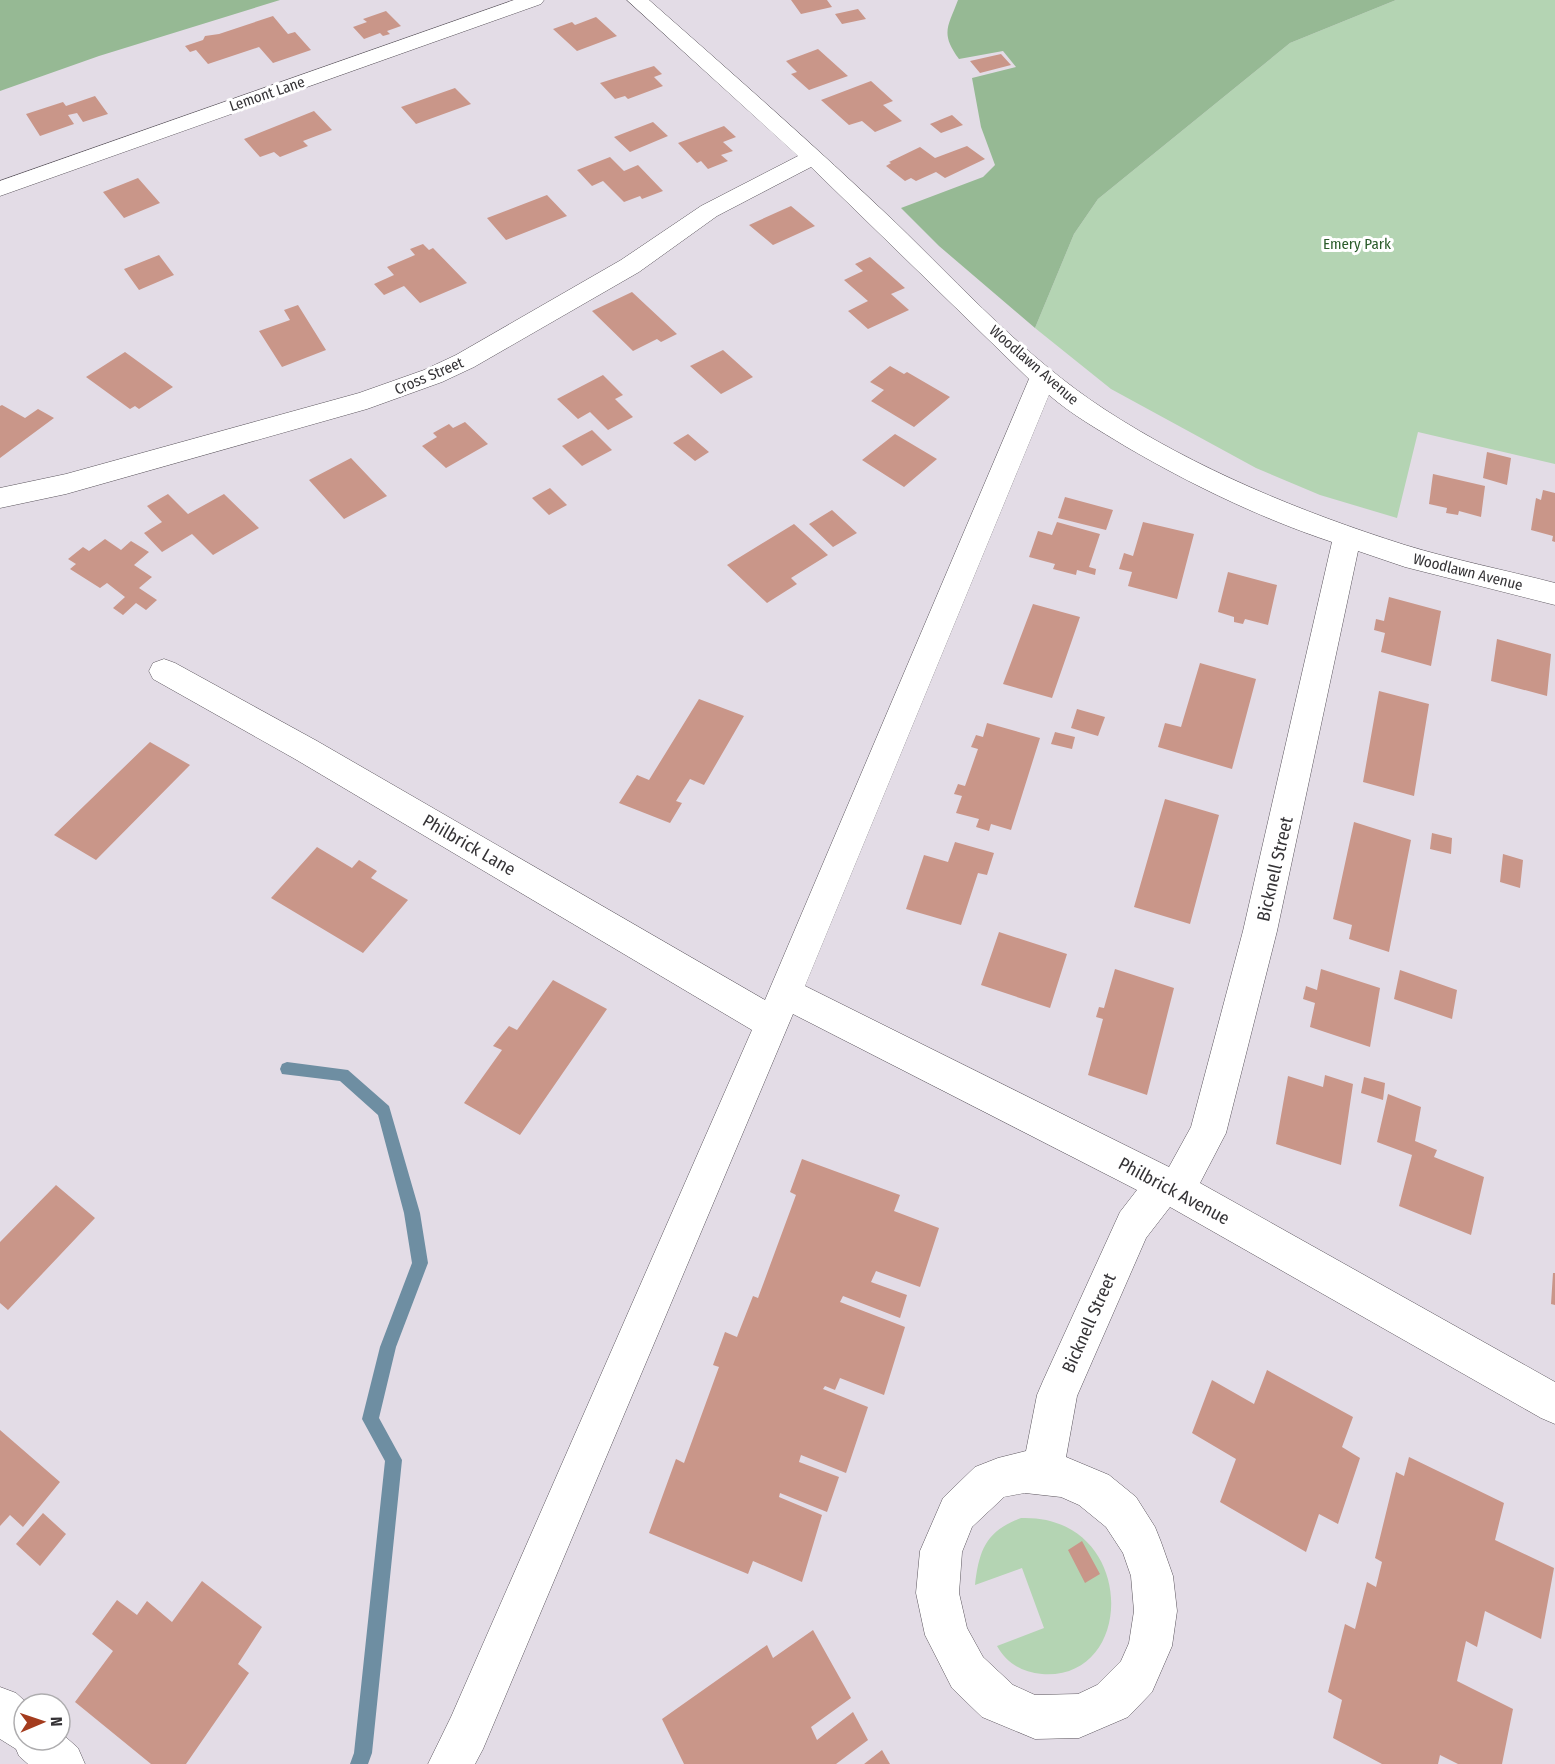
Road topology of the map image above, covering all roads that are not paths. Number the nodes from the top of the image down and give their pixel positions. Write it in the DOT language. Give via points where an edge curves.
graph roads {
  1 [pos="534,0"];
  2 [pos="637,0"];
  3 [pos="813,157"];
  4 [pos="0,189"];
  5 [pos="1043,377"];
  6 [pos="2,497"];
  7 [pos="1347,538"];
  8 [pos="1555,594"];
  9 [pos="164,671"];
  10 [pos="778,1008"];
  11 [pos="1170,1188"];
  12 [pos="1555,1404"];
  13 [pos="1043,1472"];
  14 [pos="0,1709"];
  15 [pos="12,1720"];
  16 [pos="459,1749"];
  17 [pos="48,1752"];
  18 [pos="62,1764"];
  1 -- 4 [label="street, Lemont Lane"];
  2 -- 3 [label="street, Woodlawn Avenue"];
  3 -- 5 [label="street, Woodlawn Avenue"];
  3 -- 6 [label="street, Cross Street" via="709,211 630,266 434,375 367,400 66,484"];
  5 -- 7 [label="street, Woodlawn Avenue" via="1097,417 1172,460 1220,485"];
  5 -- 10 [label="street"];
  7 -- 8 [label="street, Woodlawn Avenue"];
  7 -- 11 [label="street, Bicknell Street" via="1260,931 1208,1133"];
  9 -- 10 [label="street, Philbrick Lane"];
  10 -- 11 [label="street, Philbrick Avenue" via="946,1072"];
  10 -- 16 [label="street"];
  11 -- 12 [label="street, Philbrick Avenue"];
  11 -- 13 [label="street, Bicknell Street" via="1133,1225 1057,1395"];
  13 -- 13 [label="street" via="1025,1472 991,1481 977,1492 945,1534 936,1576 946,1634 974,1680 1006,1706 1046,1719 1080,1716 1104,1706 1124,1691 1142,1669 1156,1619 1155,1590 1137,1534 1095,1490"];
  14 -- 15 [label="street"];
  17 -- 18 [label="street"];
}
